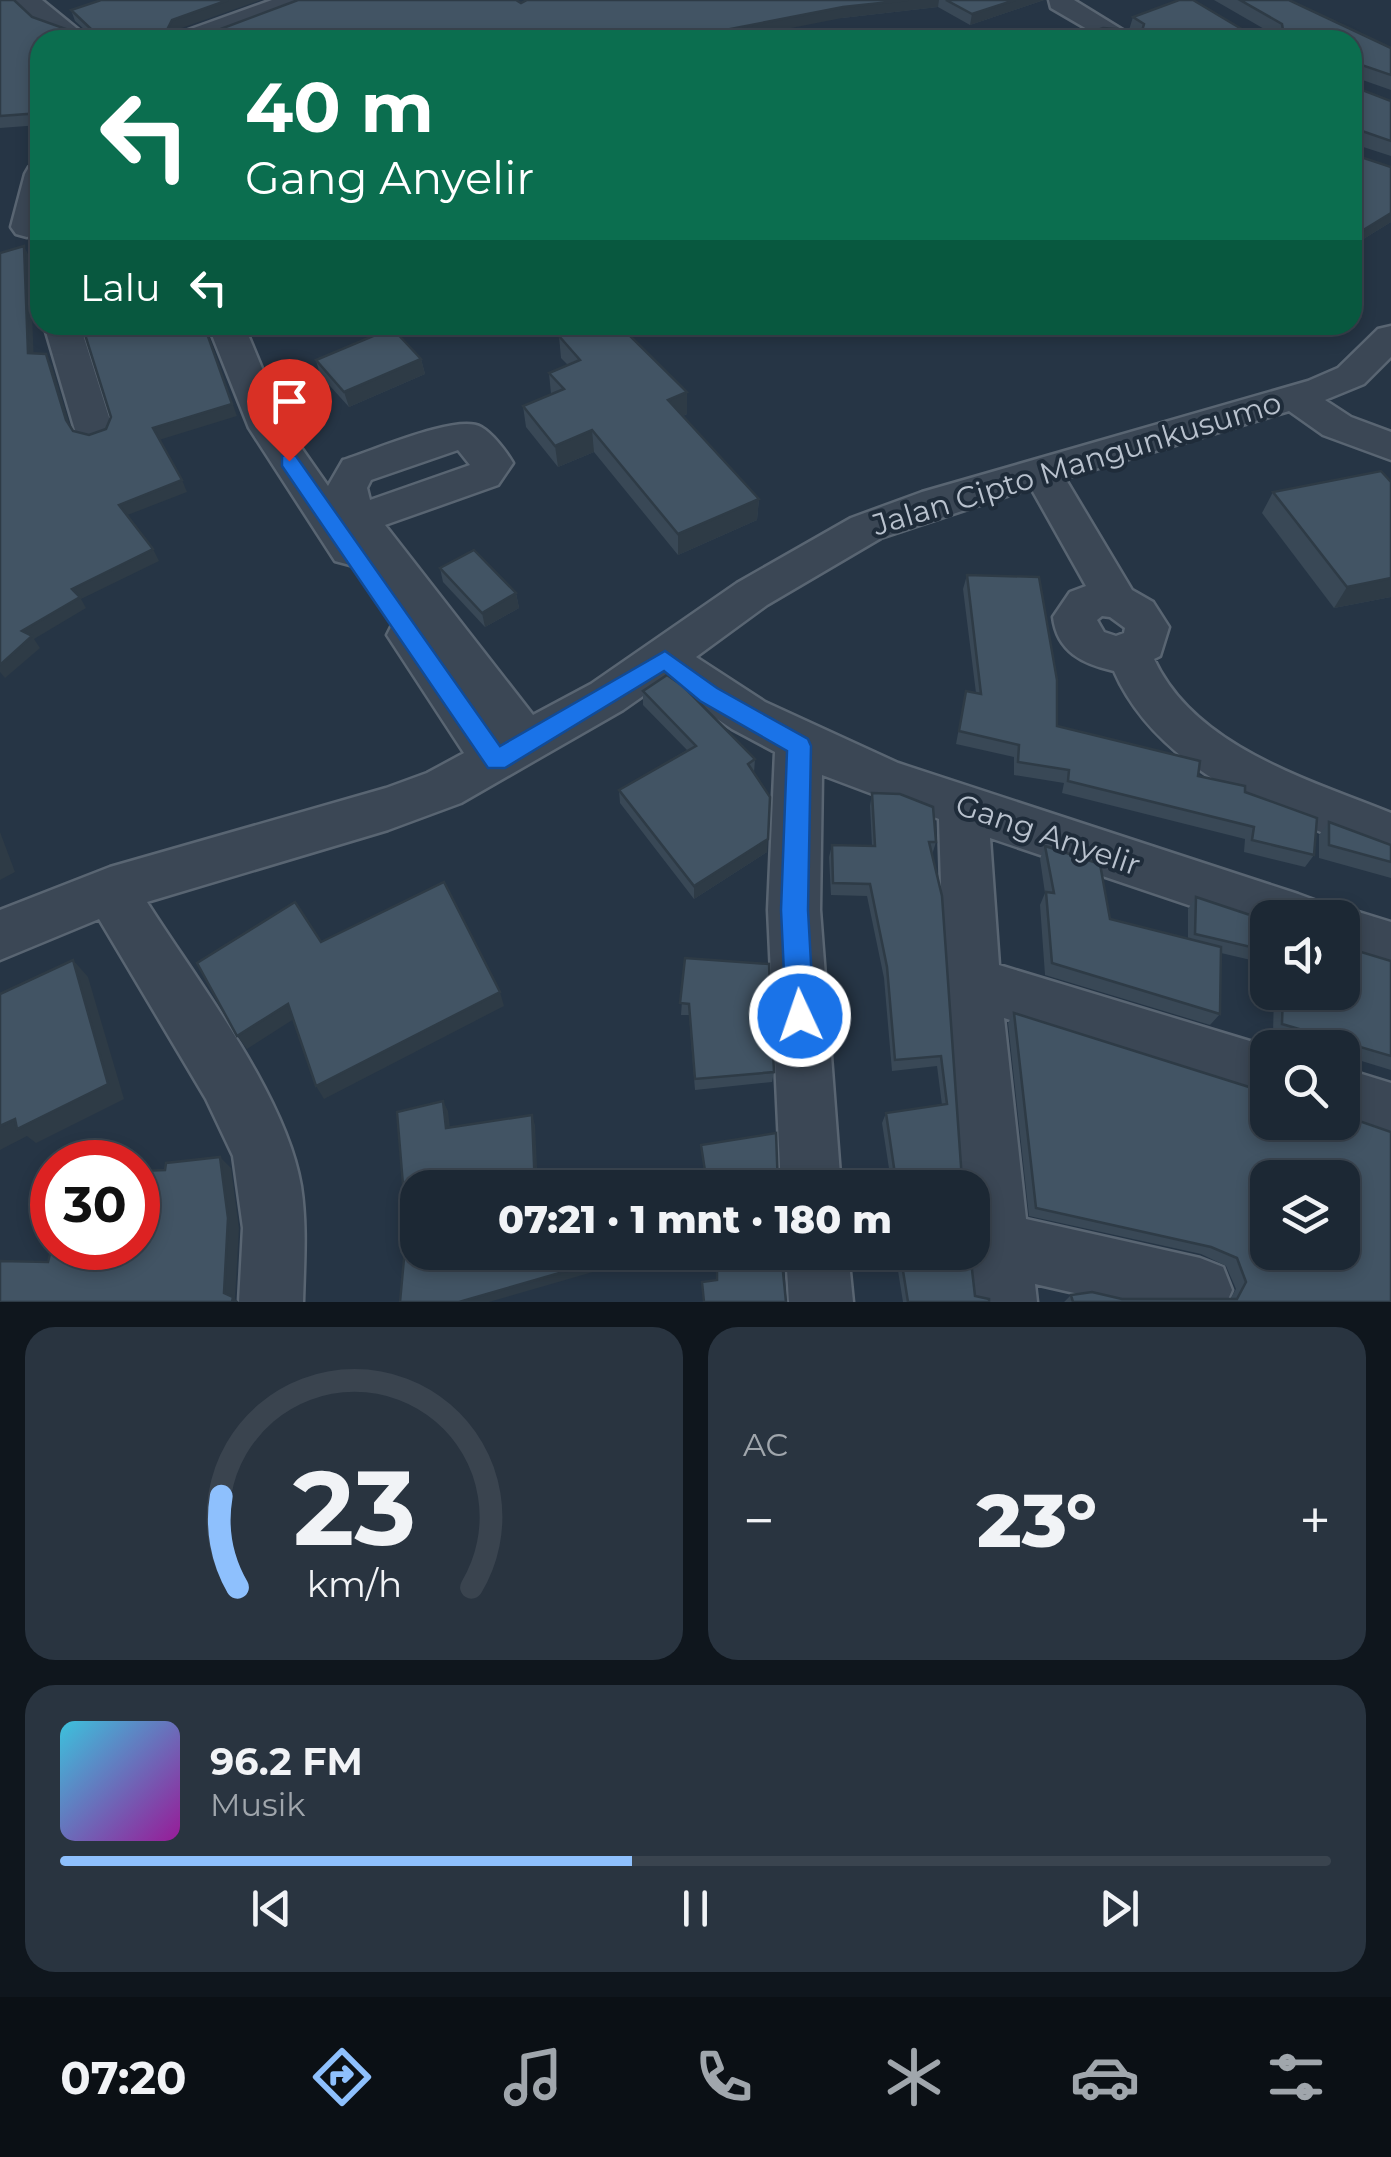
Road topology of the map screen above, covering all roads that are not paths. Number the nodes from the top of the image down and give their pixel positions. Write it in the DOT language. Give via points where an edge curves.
graph roads {
  1 [pos="296,0"];
  2 [pos="1060,4"];
  3 [pos="83,6"];
  4 [pos="36,9"];
  5 [pos="64,30"];
  6 [pos="214,30"];
  7 [pos="1108,30"];
  8 [pos="30,177"];
  9 [pos="0,180"];
  10 [pos="65,335"];
  11 [pos="230,335"];
  12 [pos="1391,339"];
  13 [pos="1294,397"];
  14 [pos="94,430"];
  15 [pos="1391,447"];
  16 [pos="1028,477"];
  17 [pos="358,520"];
  18 [pos="665,660"];
  19 [pos="799,746"];
  20 [pos="512,752"];
  21 [pos="963,807"];
  22 [pos="1391,836"];
  23 [pos="110,890"];
  24 [pos="1250,902"];
  25 [pos="0,935"];
  26 [pos="1360,938"];
  27 [pos="1391,947"];
  28 [pos="971,982"];
  29 [pos="1250,1068"];
  30 [pos="1360,1103"];
  31 [pos="1391,1112"];
  32 [pos="811,1170"];
  33 [pos="817,1270"];
  34 [pos="1002,1273"];
  35 [pos="1200,1290"];
  36 [pos="271,1302"];
  37 [pos="820,1302"];
  1 -- 6 [label="street"];
  2 -- 7 [label="street"];
  3 -- 4 [label="street"];
  4 -- 5 [label="street"];
  8 -- 9 [label="street"];
  10 -- 14 [label="street"];
  11 -- 20 [label="street" via="277,444"];
  12 -- 13 [label="street, Jalan Cipto Mangunkusumo" via="1352,376"];
  13 -- 15 [label="street" via="1338,426"];
  13 -- 16 [label="street, Jalan Cipto Mangunkusumo"];
  16 -- 18 [label="street, Jalan Cipto Mangunkusumo" via="866,528 752,594"];
  16 -- 22 [label="street" via="1101,602 1136,611 1147,627 1144,644 1128,653 1152,699 1199,746"];
  17 -- 20 [label="street"];
  18 -- 19 [label="street, Gang Anyelir"];
  18 -- 20 [label="street, Jalan Cipto Mangunkusumo"];
  19 -- 21 [label="street, Gang Anyelir"];
  19 -- 32 [label="street" via="794,910"];
  20 -- 23 [label="street, Jalan Cipto Mangunkusumo" via="388,809"];
  21 -- 24 [label="street, Gang Anyelir"];
  21 -- 28 [label="street"];
  23 -- 25 [label="street, Jalan Cipto Mangunkusumo"];
  23 -- 36 [label="street" via="262,1150 274,1228"];
  26 -- 27 [label="street"];
  28 -- 29 [label="street"];
  28 -- 34 [label="street"];
  30 -- 31 [label="street"];
  33 -- 37 [label="street"];
  34 -- 35 [label="street"];
}
